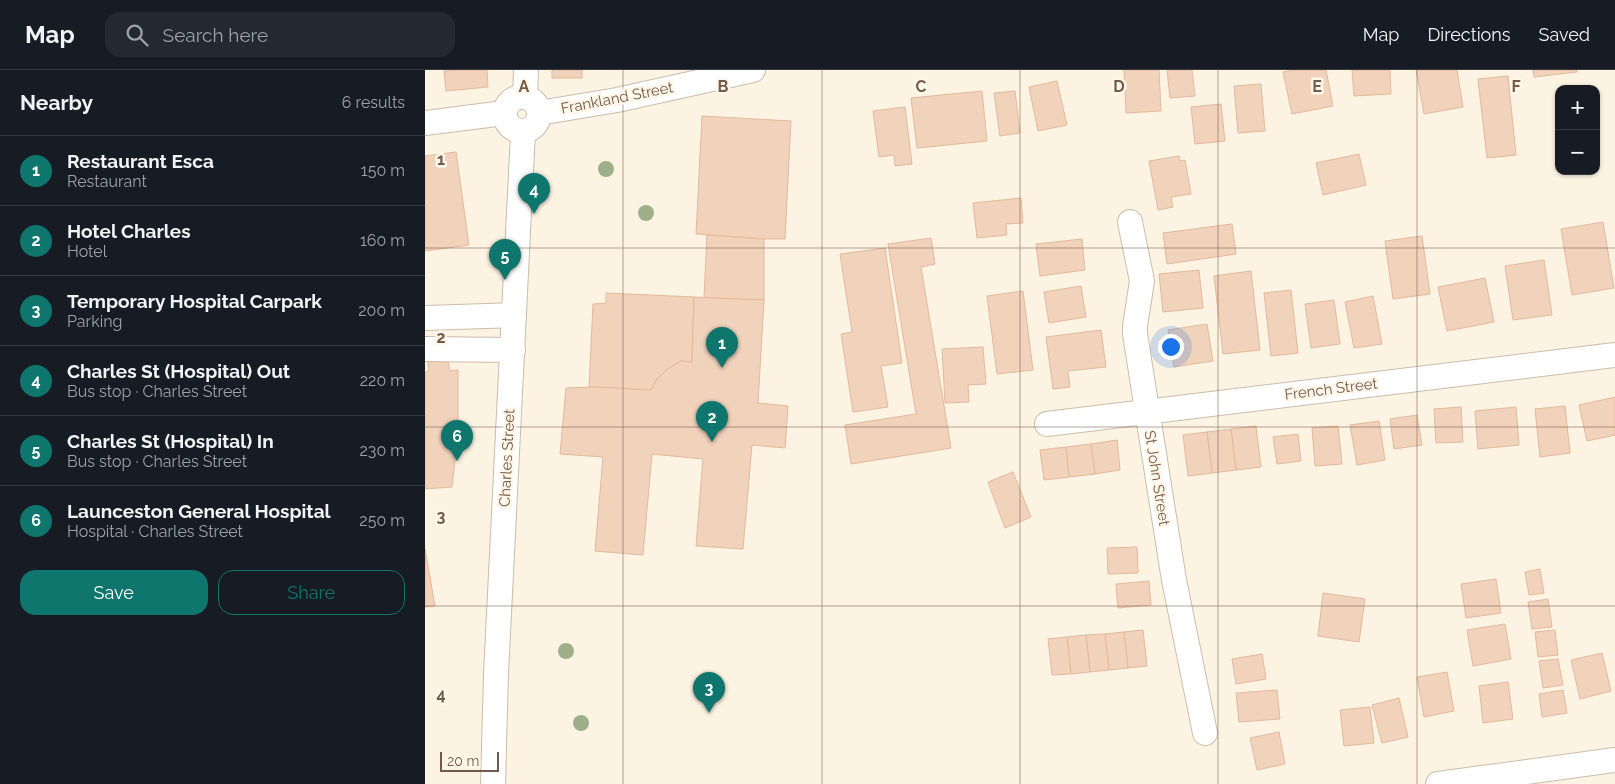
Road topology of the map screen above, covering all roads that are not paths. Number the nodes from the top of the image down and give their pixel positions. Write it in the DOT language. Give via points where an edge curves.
graph roads {
  1 [pos="526,70"];
  2 [pos="753,70"];
  3 [pos="532,105"];
  4 [pos="504,113"];
  5 [pos="425,123"];
  6 [pos="523,132"];
  7 [pos="1130,222"];
  8 [pos="514,315"];
  9 [pos="425,318"];
  10 [pos="425,349"];
  11 [pos="513,350"];
  12 [pos="1615,355"];
  13 [pos="1147,412"];
  14 [pos="1047,424"];
  15 [pos="1205,733"];
  16 [pos="1615,760"];
  17 [pos="493,784"];
  18 [pos="1438,784"];
  1 -- 3 [label="street"];
  2 -- 3 [label="street, Frankland Street" via="617,100"];
  3 -- 4 [label="street" via="515,98"];
  3 -- 6 [label="street" via="537,124"];
  4 -- 5 [label="street"];
  4 -- 6 [label="street" via="512,129"];
  6 -- 8 [label="street, Charles Street"];
  7 -- 13 [label="street, St John Street" via="1142,281 1135,334"];
  8 -- 9 [label="street"];
  8 -- 11 [label="street, Charles Street"];
  10 -- 11 [label="street"];
  11 -- 17 [label="street, Charles Street"];
  12 -- 13 [label="street, French Street"];
  13 -- 14 [label="street, French Street"];
  13 -- 15 [label="street, St John Street" via="1174,580"];
  16 -- 18 [label="street"];
}
